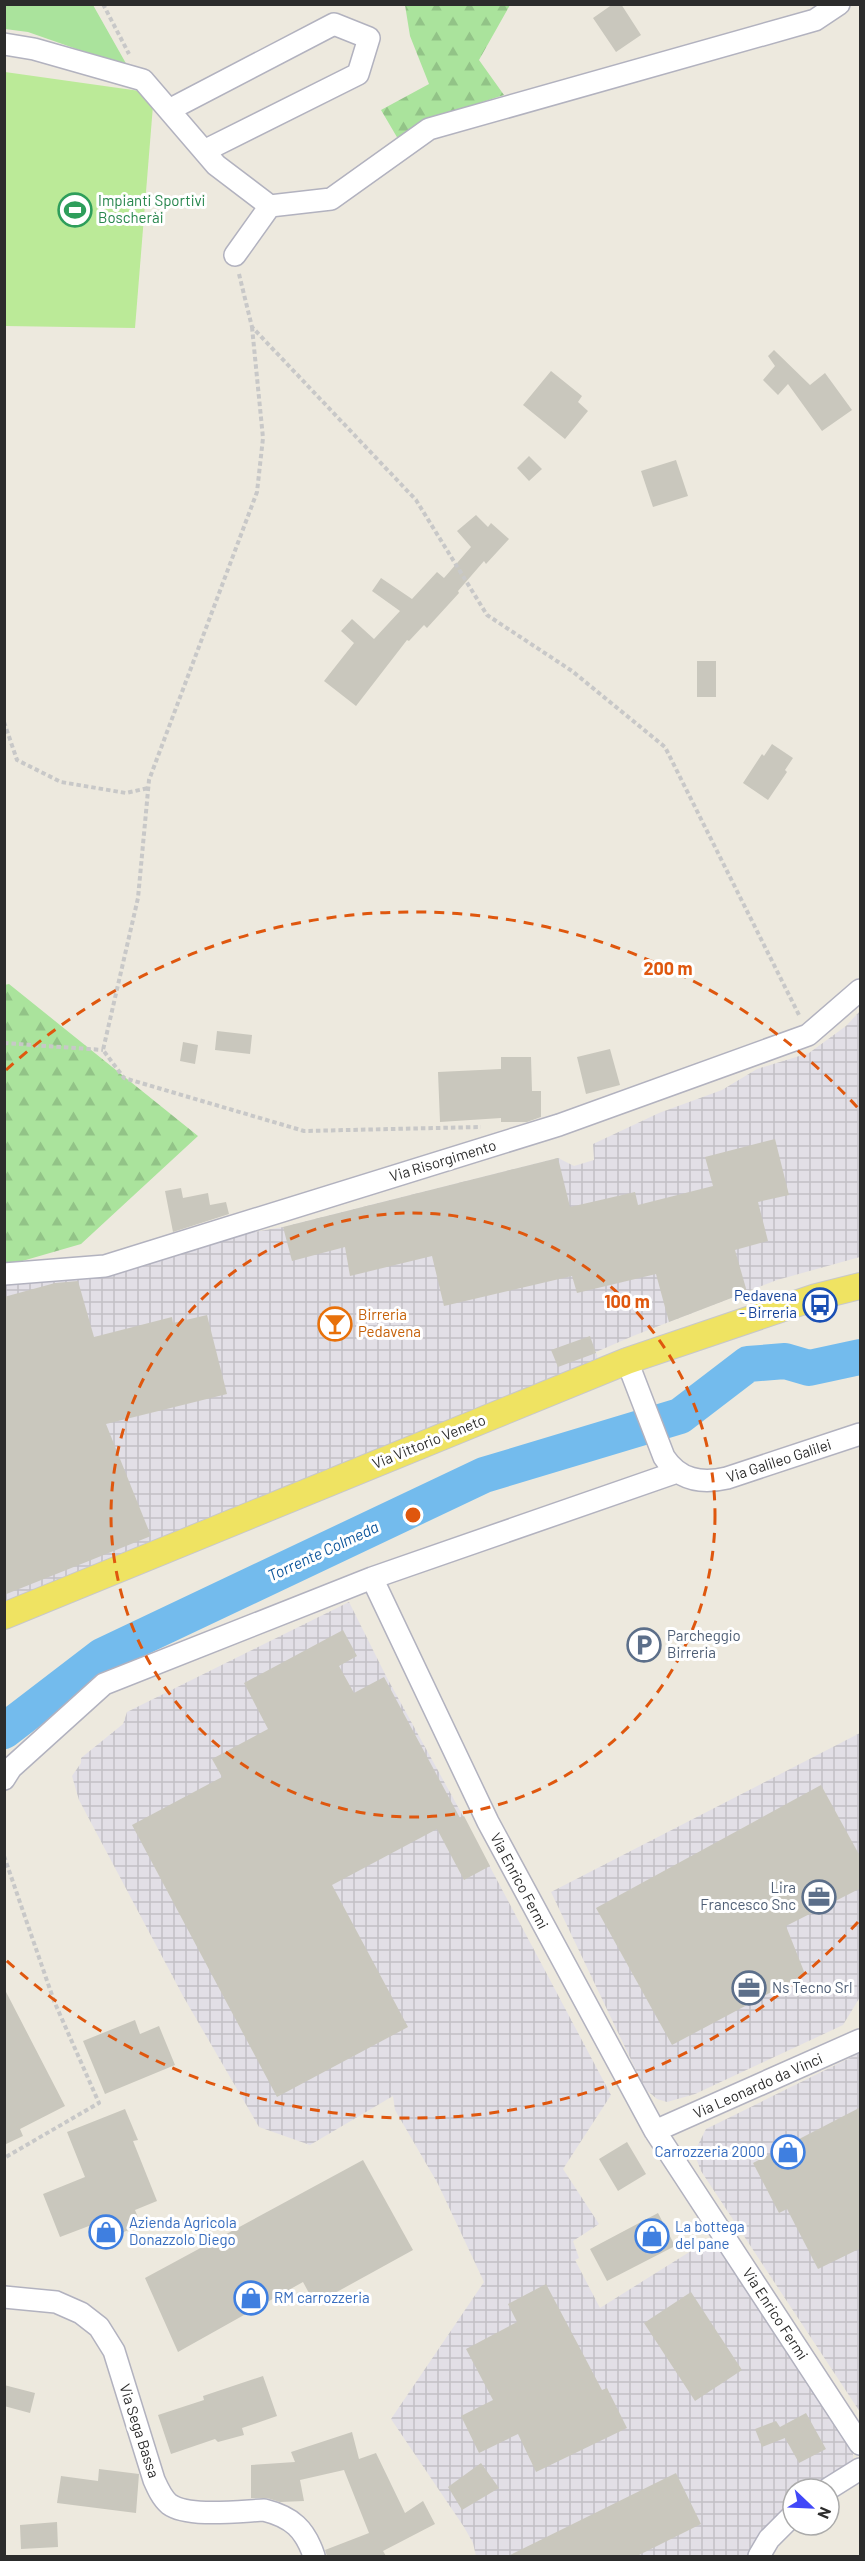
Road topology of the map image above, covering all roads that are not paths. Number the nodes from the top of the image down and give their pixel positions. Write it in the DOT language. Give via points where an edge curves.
graph roads {
  1 [pos="839,4"];
  2 [pos="4,44"];
  3 [pos="169,110"];
  4 [pos="204,151"];
  5 [pos="270,206"];
  6 [pos="235,255"];
  7 [pos="861,990"];
  8 [pos="4,1274"];
  9 [pos="861,1286"];
  10 [pos="627,1361"];
  11 [pos="861,1434"];
  12 [pos="671,1465"];
  13 [pos="372,1578"];
  14 [pos="4,1616"];
  15 [pos="4,1779"];
  16 [pos="861,2040"];
  17 [pos="655,2132"];
  18 [pos="4,2297"];
  19 [pos="861,2444"];
  20 [pos="861,2469"];
  21 [pos="841,2481"];
  22 [pos="781,2527"];
  23 [pos="314,2556"];
  24 [pos="759,2556"];
  1 -- 5 [label="street" via="815,20 429,129 331,199"];
  2 -- 3 [label="street" via="143,80"];
  3 -- 4 [label="street"];
  3 -- 4 [label="street" via="334,24 369,39 358,74"];
  4 -- 5 [label="street" via="216,165"];
  5 -- 6 [label="street"];
  7 -- 8 [label="street, Via Risorgimento" via="808,1035 559,1125 105,1266"];
  9 -- 10 [label="main road, Via Vittorio Veneto" via="816,1297"];
  10 -- 12 [label="street" via="637,1393"];
  10 -- 14 [label="main road, Via Vittorio Veneto"];
  11 -- 12 [label="street, Via Galileo Galilei" via="714,1481 699,1481"];
  12 -- 13 [label="street"];
  13 -- 15 [label="street" via="104,1684 11,1768"];
  13 -- 17 [label="street, Via Enrico Fermi" via="488,1822"];
  16 -- 17 [label="street, Via Leonardo da Vinci"];
  17 -- 19 [label="street, Via Enrico Fermi"];
  18 -- 23 [label="street, Via Sega Bassa" via="56,2302 81,2313 99,2327 114,2351 154,2480 170,2505 189,2512 276,2513 302,2529"];
  20 -- 21 [label="street"];
  22 -- 24 [label="street"];
}
